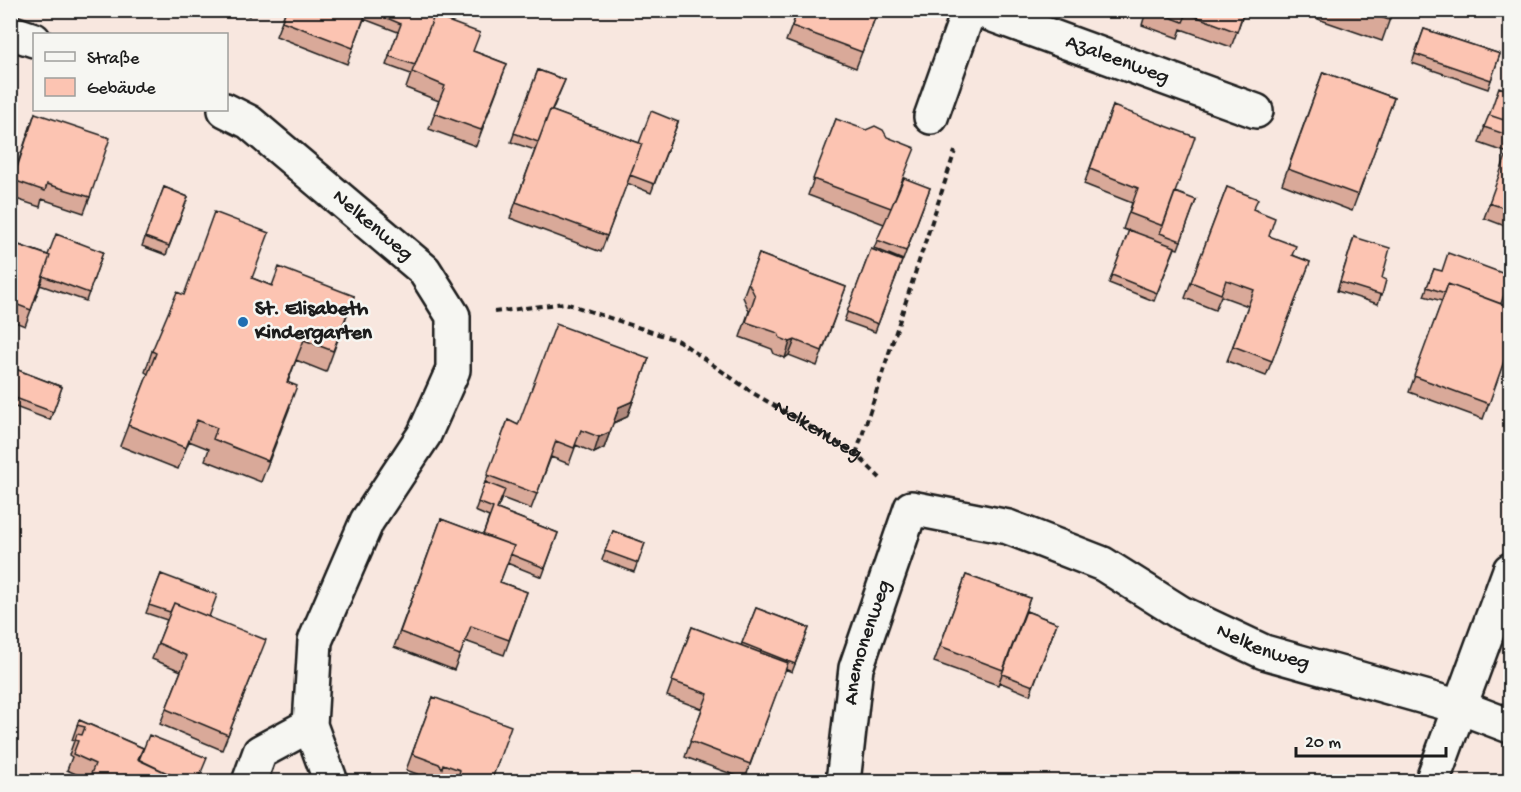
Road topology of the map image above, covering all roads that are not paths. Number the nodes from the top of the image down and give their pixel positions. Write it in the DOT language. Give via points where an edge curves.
graph roads {
  1 [pos="969,10"];
  2 [pos="979,10"];
  3 [pos="10,32"];
  4 [pos="33,40"];
  5 [pos="227,111"];
  6 [pos="1256,111"];
  7 [pos="931,117"];
  8 [pos="911,508"];
  9 [pos="1510,570"];
  10 [pos="1460,707"];
  11 [pos="310,725"];
  12 [pos="1510,726"];
  13 [pos="249,782"];
  14 [pos="331,782"];
  15 [pos="843,782"];
  16 [pos="1432,782"];
  1 -- 7 [label="street"];
  2 -- 6 [label="street, Azaleenweg"];
  3 -- 4 [label="street"];
  5 -- 11 [label="street, Nelkenweg" via="249,122 424,270 453,316 453,370 424,435 367,521 315,641"];
  8 -- 10 [label="street, Nelkenweg" via="1008,527 1103,564 1181,613 1264,652"];
  8 -- 15 [label="street, Anemonenweg" via="856,668"];
  9 -- 10 [label="street"];
  10 -- 12 [label="street, Nelkenweg"];
  10 -- 16 [label="street"];
  11 -- 13 [label="street" via="260,752"];
  11 -- 14 [label="street"];
}
